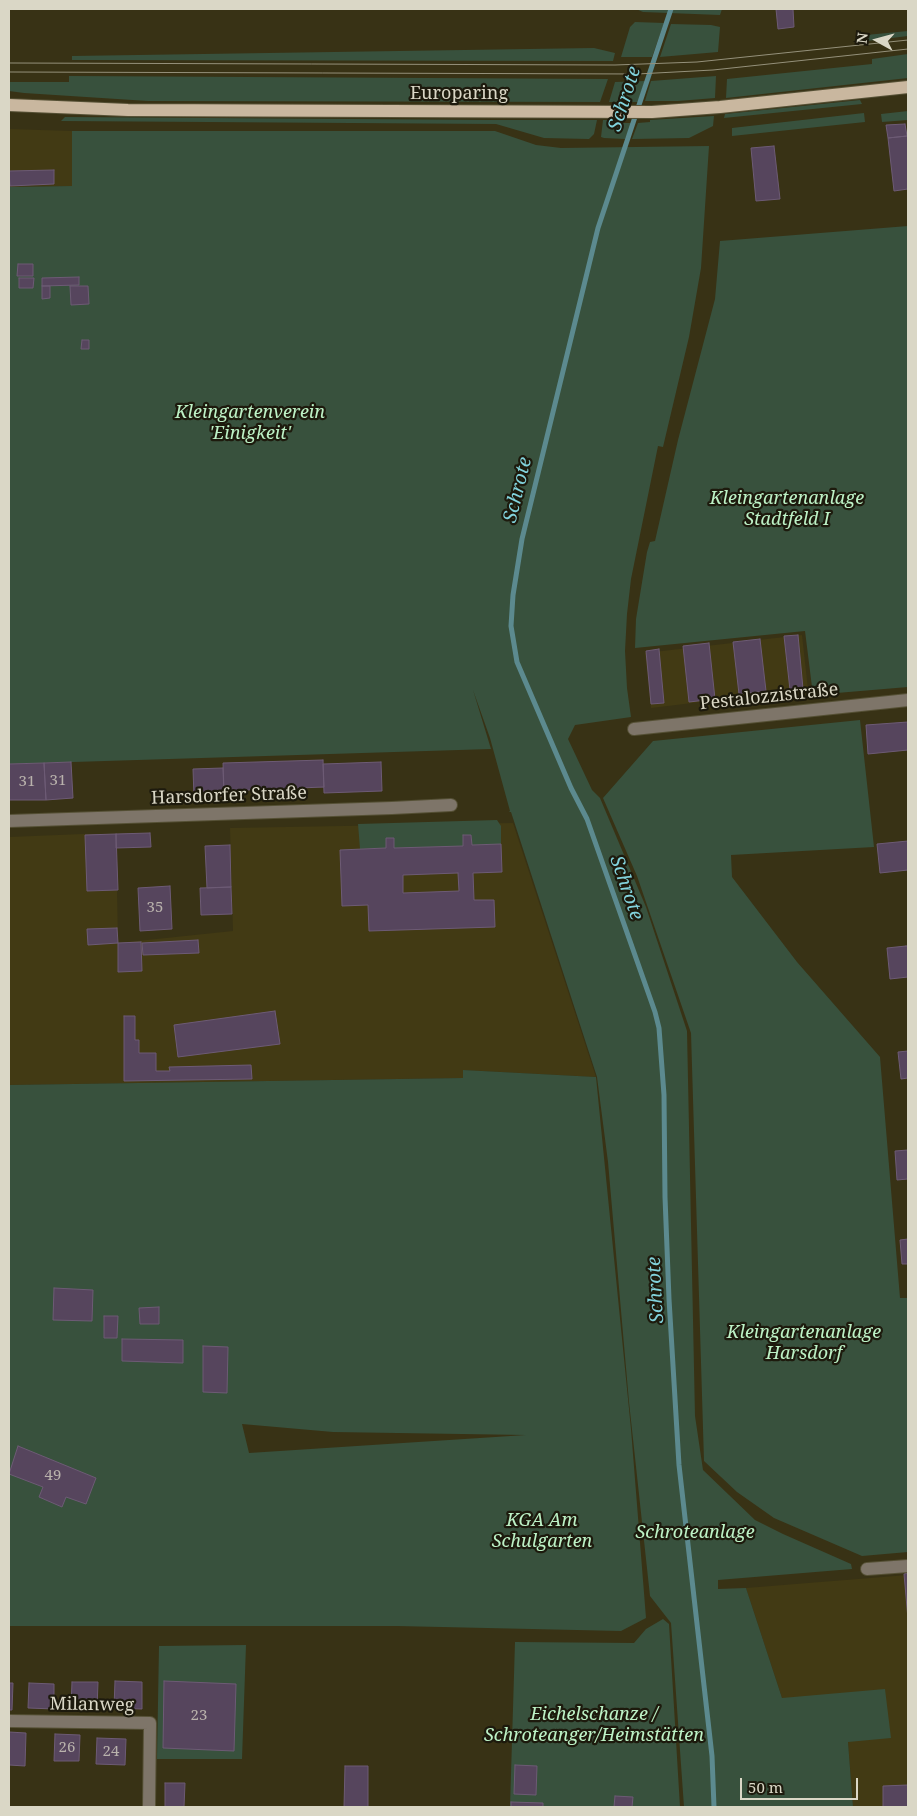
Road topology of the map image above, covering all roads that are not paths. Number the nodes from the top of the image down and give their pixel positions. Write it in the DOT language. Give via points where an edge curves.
graph roads {
  1 [pos="908,87"];
  2 [pos="9,105"];
  3 [pos="908,700"];
  4 [pos="634,729"];
  5 [pos="451,805"];
  6 [pos="9,821"];
  7 [pos="908,1566"];
  8 [pos="867,1570"];
  9 [pos="9,1721"];
  10 [pos="150,1807"];
  1 -- 2 [label="main road, Europaring" via="652,112 128,110"];
  3 -- 4 [label="street, Pestalozzistraße"];
  5 -- 6 [label="street, Harsdorfer Straße"];
  7 -- 8 [label="street"];
  9 -- 10 [label="street, Milanweg" via="150,1723"];
}
